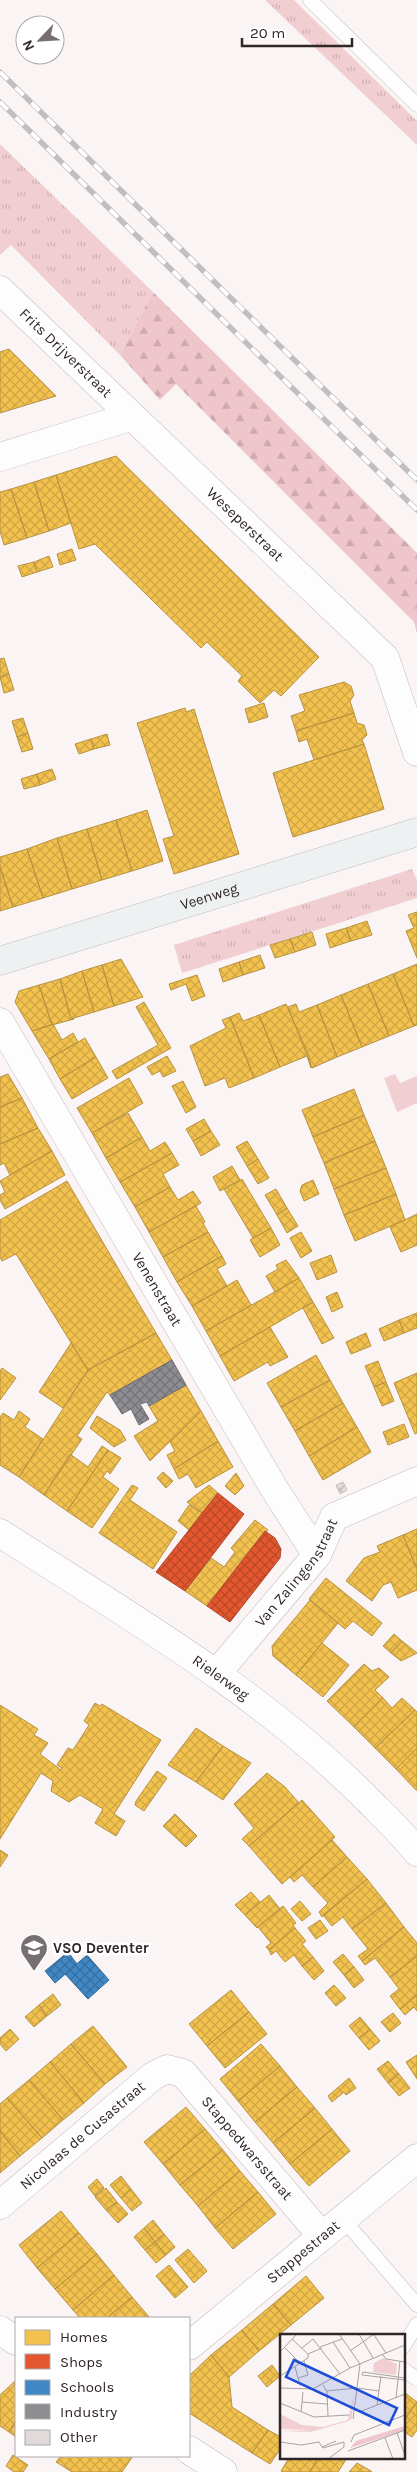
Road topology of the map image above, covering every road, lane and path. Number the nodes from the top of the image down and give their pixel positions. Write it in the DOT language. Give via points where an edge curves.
graph roads {
  1 [pos="310,0"];
  2 [pos="417,105"];
  3 [pos="0,290"];
  4 [pos="130,416"];
  5 [pos="0,457"];
  6 [pos="417,752"];
  7 [pos="417,832"];
  8 [pos="0,961"];
  9 [pos="0,1022"];
  10 [pos="417,1481"];
  11 [pos="0,1533"];
  12 [pos="317,1555"];
  13 [pos="216,1674"];
  14 [pos="417,1852"];
  15 [pos="167,2069"];
  16 [pos="417,2158"];
  17 [pos="0,2206"];
  18 [pos="343,2218"];
  19 [pos="322,2236"];
  20 [pos="417,2305"];
  21 [pos="417,2324"];
  22 [pos="190,2345"];
  23 [pos="404,2345"];
  24 [pos="404,2370"];
  25 [pos="417,2378"];
  26 [pos="190,2451"];
  27 [pos="223,2472"];
  1 -- 2 [label="lane"];
  3 -- 4 [label="street, Frits Drijverstraat"];
  4 -- 5 [label="street"];
  4 -- 6 [label="street, Weseperstraat" via="384,658"];
  7 -- 8 [label="street, Veenweg"];
  9 -- 12 [label="street, Venenstraat" via="275,1490"];
  10 -- 12 [label="street, Van Zalingenstraat" via="334,1517"];
  11 -- 13 [label="street, Rielerweg"];
  12 -- 13 [label="street, Van Zalingenstraat"];
  13 -- 14 [label="street, Rielerweg" via="280,1720 339,1770"];
  15 -- 17 [label="street, Nicolaas de Cusastraat" via="153,2076"];
  15 -- 19 [label="street, Stappedwarsstraat" via="183,2072"];
  16 -- 18 [label="street, Stappestraat"];
  18 -- 19 [label="street, Stappestraat"];
  18 -- 20 [label="lane"];
  19 -- 22 [label="street, Stappestraat"];
  21 -- 23 [label="lane"];
  24 -- 25 [label="lane"];
  26 -- 27 [label="street"];
}
